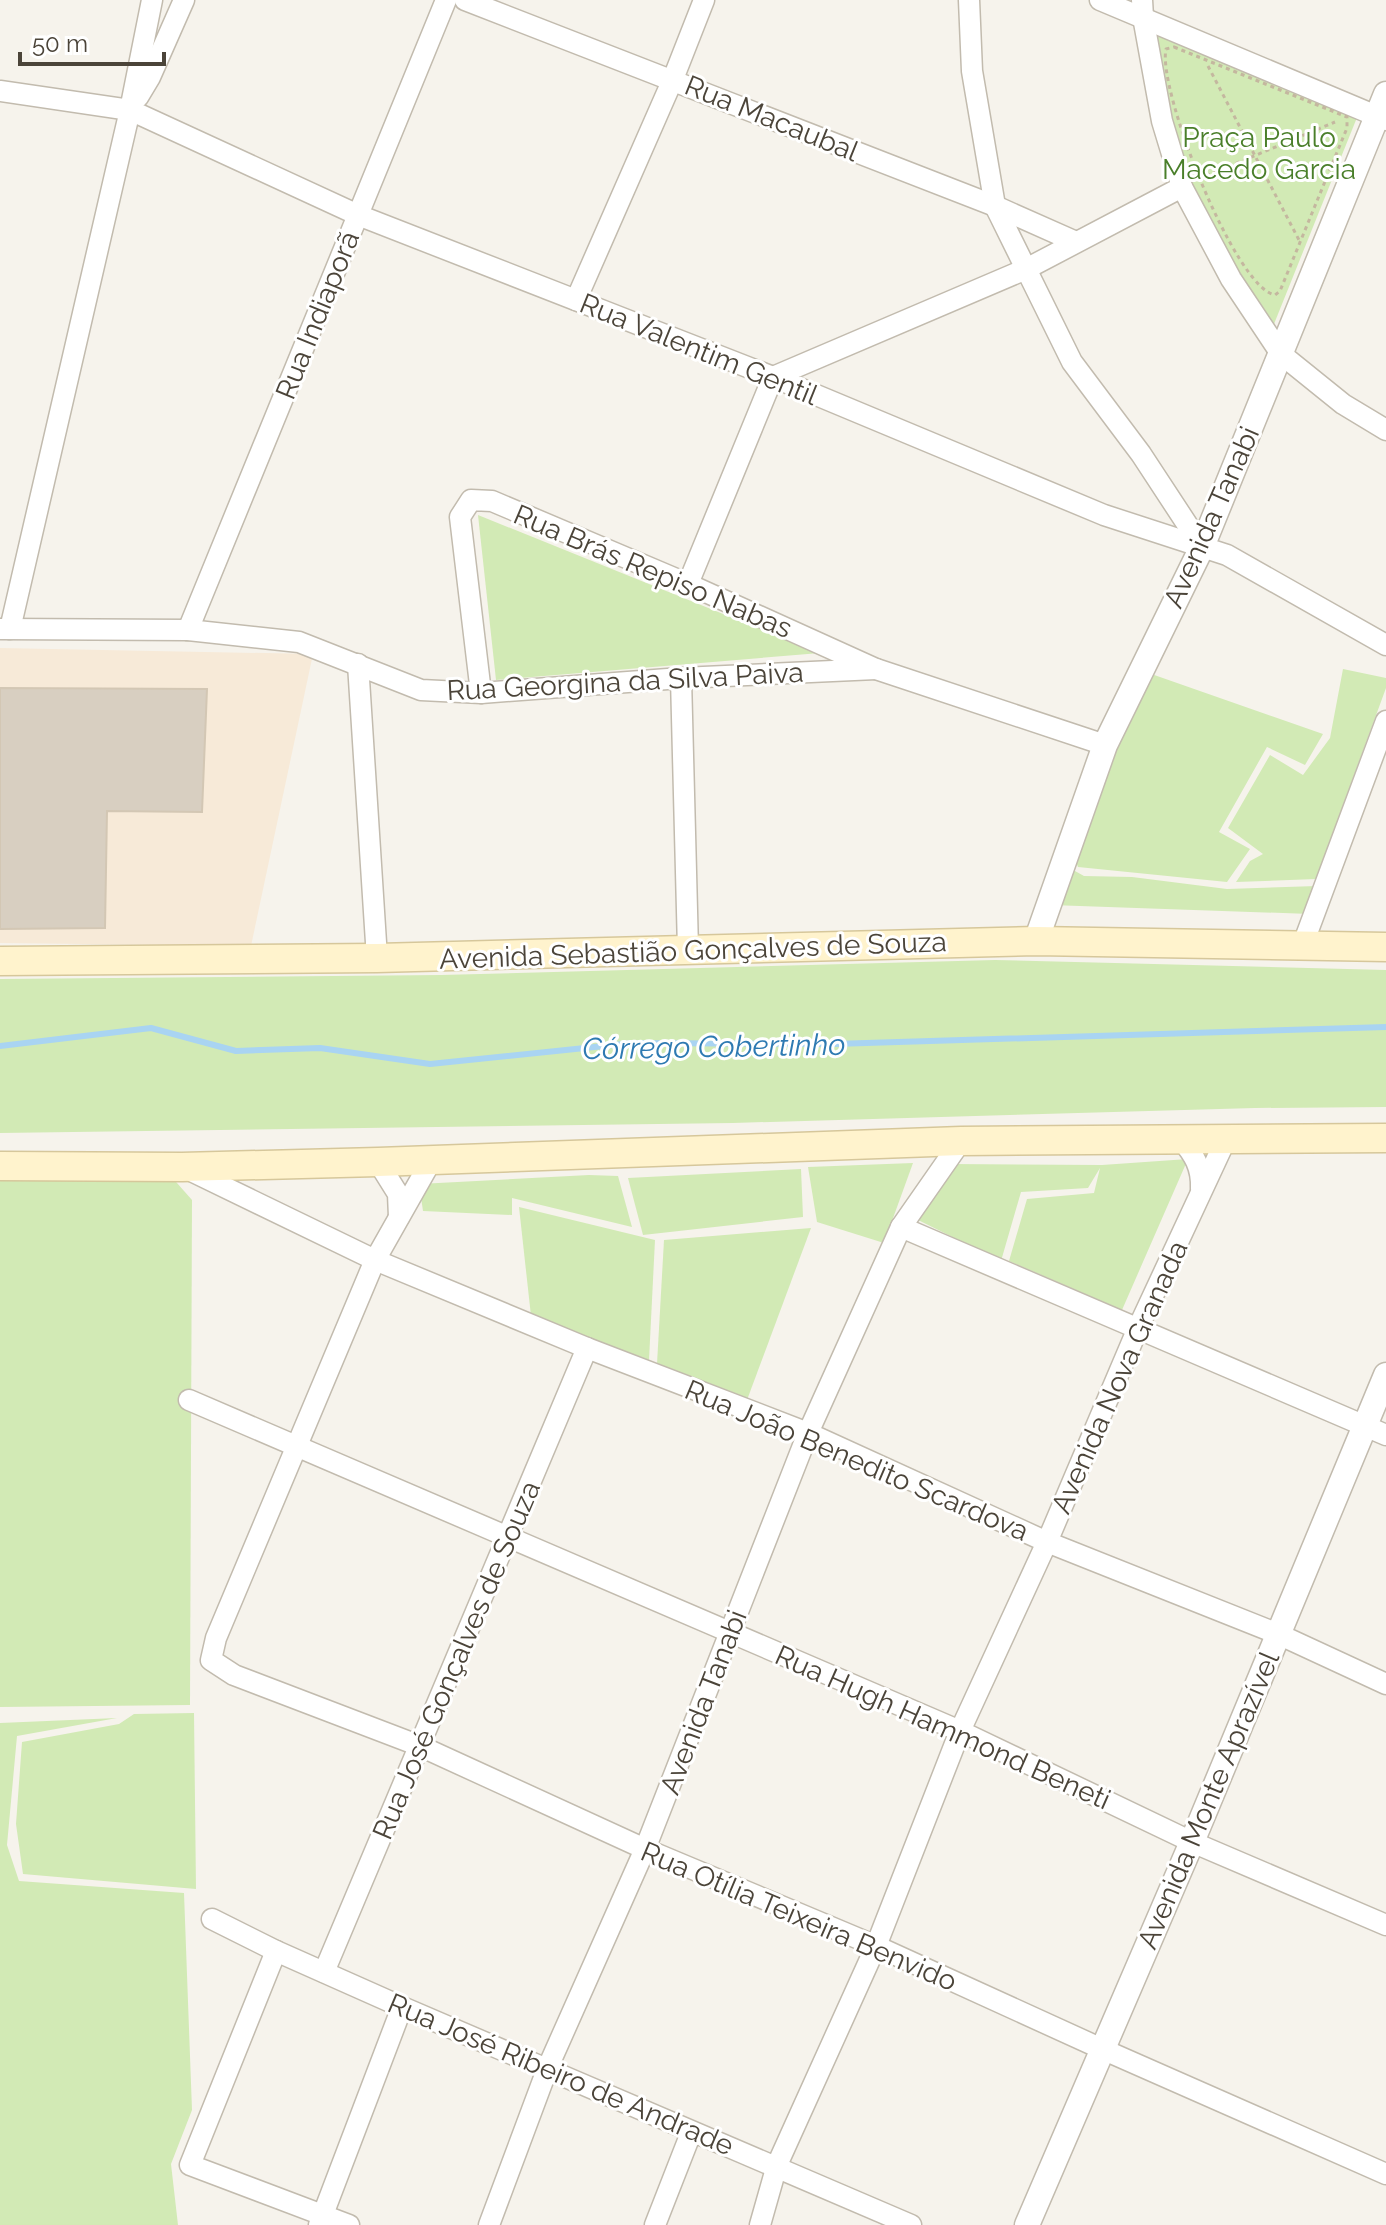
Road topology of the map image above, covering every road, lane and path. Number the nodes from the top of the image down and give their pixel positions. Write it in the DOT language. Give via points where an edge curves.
graph roads {
  1 [pos="152,0"];
  2 [pos="184,0"];
  3 [pos="446,0"];
  4 [pos="465,0"];
  5 [pos="704,0"];
  6 [pos="969,0"];
  7 [pos="1100,0"];
  8 [pos="1142,8"];
  9 [pos="1205,59"];
  10 [pos="673,79"];
  11 [pos="0,91"];
  12 [pos="130,110"];
  13 [pos="1383,110"];
  14 [pos="1347,117"];
  15 [pos="1255,156"];
  16 [pos="1190,183"];
  17 [pos="995,206"];
  18 [pos="358,215"];
  19 [pos="1076,242"];
  20 [pos="1300,242"];
  21 [pos="1026,269"];
  22 [pos="576,300"];
  23 [pos="1281,354"];
  24 [pos="773,377"];
  25 [pos="1386,430"];
  26 [pos="1202,547"];
  27 [pos="688,584"];
  28 [pos="5,629"];
  29 [pos="188,630"];
  30 [pos="1386,645"];
  31 [pos="358,664"];
  32 [pos="876,669"];
  33 [pos="681,678"];
  34 [pos="481,693"];
  35 [pos="1386,721"];
  36 [pos="1105,745"];
  37 [pos="1036,941"];
  38 [pos="1303,944"];
  39 [pos="1386,947"];
  40 [pos="688,949"];
  41 [pos="377,958"];
  42 [pos="0,961"];
  43 [pos="1386,1138"];
  44 [pos="1181,1139"];
  45 [pos="1226,1139"];
  46 [pos="961,1141"];
  47 [pos="907,1143"];
  48 [pos="431,1161"];
  49 [pos="378,1162"];
  50 [pos="0,1166"];
  51 [pos="238,1166"];
  52 [pos="182,1167"];
  53 [pos="930,1185"];
  54 [pos="1201,1193"];
  55 [pos="240,1196"];
  56 [pos="399,1217"];
  57 [pos="901,1227"];
  58 [pos="375,1260"];
  59 [pos="1138,1328"];
  60 [pos="587,1348"];
  61 [pos="1386,1375"];
  62 [pos="189,1400"];
  63 [pos="1376,1430"];
  64 [pos="808,1433"];
  65 [pos="296,1445"];
  66 [pos="507,1539"];
  67 [pos="1047,1542"];
  68 [pos="730,1632"];
  69 [pos="1278,1634"];
  70 [pos="1386,1684"];
  71 [pos="960,1731"];
  72 [pos="420,1746"];
  73 [pos="1192,1842"];
  74 [pos="645,1849"];
  75 [pos="212,1919"];
  76 [pos="1386,1925"];
  77 [pos="876,1946"];
  78 [pos="276,1951"];
  79 [pos="324,1972"];
  80 [pos="402,2007"];
  81 [pos="1102,2049"];
  82 [pos="548,2067"];
  83 [pos="691,2133"];
  84 [pos="777,2165"];
  85 [pos="1386,2174"];
  86 [pos="321,2220"];
  87 [pos="349,2225"];
  88 [pos="489,2225"];
  89 [pos="655,2225"];
  90 [pos="760,2225"];
  91 [pos="911,2225"];
  92 [pos="1027,2225"];
  1 -- 12 [label="street"];
  2 -- 12 [label="street"];
  3 -- 18 [label="street, Rua Indiaporã"];
  4 -- 10 [label="street, Rua Macaubal"];
  5 -- 10 [label="street"];
  6 -- 17 [label="street" via="972,71"];
  7 -- 8 [label="street"];
  8 -- 13 [label="street"];
  8 -- 16 [label="street" via="1162,121"];
  9 -- 14 [label="path"];
  9 -- 15 [label="path"];
  9 -- 16 [label="path" via="1174,47 1165,53"];
  10 -- 17 [label="street, Rua Macaubal"];
  10 -- 22 [label="street"];
  11 -- 12 [label="street, Rua Valentim Gentil"];
  12 -- 18 [label="street, Rua Valentim Gentil"];
  12 -- 28 [label="street"];
  13 -- 23 [label="street, Avenida Tanabi"];
  14 -- 15 [label="path"];
  14 -- 20 [label="path"];
  15 -- 16 [label="path"];
  15 -- 20 [label="path"];
  16 -- 19 [label="street"];
  16 -- 20 [label="path" via="1265,292 1278,293"];
  16 -- 23 [label="street" via="1231,279"];
  17 -- 19 [label="street, Rua Macaubal"];
  17 -- 21 [label="street"];
  18 -- 22 [label="street, Rua Valentim Gentil"];
  18 -- 29 [label="street, Rua Indiaporã"];
  19 -- 21 [label="street"];
  21 -- 24 [label="street"];
  21 -- 26 [label="street" via="1072,362"];
  22 -- 24 [label="street, Rua Valentim Gentil"];
  23 -- 25 [label="street" via="1343,404"];
  23 -- 26 [label="street, Avenida Tanabi"];
  24 -- 26 [label="street, Rua Valentim Gentil" via="1104,515"];
  24 -- 27 [label="street"];
  26 -- 30 [label="street, Rua Valentim Gentil" via="1227,555"];
  26 -- 36 [label="street, Avenida Tanabi"];
  27 -- 32 [label="street, Rua Brás Repiso Nabas"];
  27 -- 34 [label="street, Rua Brás Repiso Nabas" via="492,501 471,500 460,517"];
  28 -- 29 [label="street, Rua Georgina da Silva Paiva"];
  29 -- 31 [label="street, Rua Georgina da Silva Paiva" via="299,642"];
  31 -- 34 [label="street, Rua Georgina da Silva Paiva" via="421,690"];
  31 -- 41 [label="street"];
  32 -- 33 [label="street, Rua Georgina da Silva Paiva"];
  32 -- 36 [label="street, Rua Brás Repiso Nabas"];
  33 -- 34 [label="street, Rua Georgina da Silva Paiva"];
  33 -- 40 [label="street"];
  35 -- 38 [label="street"];
  36 -- 37 [label="street, Avenida Tanabi"];
  37 -- 38 [label="main road, Avenida Sebastião Gonçalves de Souza"];
  37 -- 40 [label="main road, Avenida Sebastião Gonçalves de Souza"];
  38 -- 39 [label="main road, Avenida Sebastião Gonçalves de Souza"];
  40 -- 41 [label="main road, Avenida Sebastião Gonçalves de Souza"];
  41 -- 42 [label="main road, Avenida Sebastião Gonçalves de Souza"];
  43 -- 45 [label="main road"];
  44 -- 45 [label="main road"];
  44 -- 46 [label="main road"];
  44 -- 54 [label="street" via="1197,1159"];
  45 -- 54 [label="street, Avenida Nova Granada"];
  46 -- 47 [label="main road"];
  46 -- 53 [label="street, Avenida Tanabi"];
  47 -- 48 [label="main road"];
  47 -- 53 [label="street" via="930,1171"];
  48 -- 49 [label="main road"];
  48 -- 56 [label="street"];
  49 -- 51 [label="main road"];
  49 -- 56 [label="street" via="398,1194"];
  50 -- 52 [label="main road"];
  51 -- 52 [label="main road"];
  51 -- 55 [label="street"];
  52 -- 55 [label="street, Rua João Benedito Scardova"];
  53 -- 57 [label="street, Avenida Tanabi"];
  54 -- 59 [label="street, Avenida Nova Granada"];
  55 -- 58 [label="street, Rua João Benedito Scardova"];
  56 -- 58 [label="street"];
  57 -- 59 [label="street"];
  57 -- 64 [label="street, Avenida Tanabi"];
  58 -- 60 [label="street, Rua João Benedito Scardova"];
  58 -- 65 [label="street"];
  59 -- 63 [label="street"];
  59 -- 67 [label="street, Avenida Nova Granada"];
  60 -- 64 [label="street, Rua João Benedito Scardova"];
  60 -- 66 [label="street, Rua José Gonçalves de Souza"];
  61 -- 63 [label="street, Avenida Monte Aprazível"];
  62 -- 65 [label="street, Rua Hugh Hammond Beneti"];
  63 -- 69 [label="street, Avenida Monte Aprazível"];
  64 -- 67 [label="street, Rua João Benedito Scardova"];
  64 -- 68 [label="street, Avenida Tanabi"];
  65 -- 66 [label="street, Rua Hugh Hammond Beneti"];
  65 -- 72 [label="street, Rua Otília Teixeira Benvido" via="211,1660 234,1675"];
  66 -- 68 [label="street, Rua Hugh Hammond Beneti"];
  66 -- 72 [label="street, Rua José Gonçalves de Souza"];
  67 -- 69 [label="street, Rua João Benedito Scardova"];
  67 -- 71 [label="street, Avenida Nova Granada"];
  68 -- 71 [label="street, Rua Hugh Hammond Beneti"];
  68 -- 74 [label="street, Avenida Tanabi"];
  69 -- 70 [label="street, Rua João Benedito Scardova"];
  69 -- 73 [label="street, Avenida Monte Aprazível"];
  71 -- 73 [label="street, Rua Hugh Hammond Beneti"];
  71 -- 77 [label="street, Avenida Nova Granada"];
  72 -- 74 [label="street, Rua Otília Teixeira Benvido"];
  72 -- 79 [label="street, Rua José Gonçalves de Souza"];
  73 -- 76 [label="street, Rua Hugh Hammond Beneti"];
  73 -- 81 [label="street, Avenida Monte Aprazível"];
  74 -- 77 [label="street, Rua Otília Teixeira Benvido"];
  74 -- 82 [label="street, Avenida Tanabi"];
  75 -- 78 [label="street, Rua José Ribeiro de Andrade"];
  77 -- 81 [label="street, Rua Otília Teixeira Benvido"];
  77 -- 84 [label="street, Avenida Nova Granada"];
  78 -- 79 [label="street, Rua José Ribeiro de Andrade"];
  78 -- 86 [label="street" via="190,2165"];
  79 -- 80 [label="street, Rua José Ribeiro de Andrade"];
  80 -- 82 [label="street, Rua José Ribeiro de Andrade"];
  80 -- 86 [label="street"];
  81 -- 85 [label="street, Rua Otília Teixeira Benvido"];
  81 -- 92 [label="street, Avenida Monte Aprazível"];
  82 -- 83 [label="street, Rua José Ribeiro de Andrade"];
  82 -- 88 [label="street, Avenida Tanabi"];
  83 -- 84 [label="street, Rua José Ribeiro de Andrade"];
  83 -- 89 [label="street"];
  84 -- 90 [label="street, Avenida Nova Granada"];
  84 -- 91 [label="street, Rua José Ribeiro de Andrade"];
  86 -- 87 [label="street"];
}
